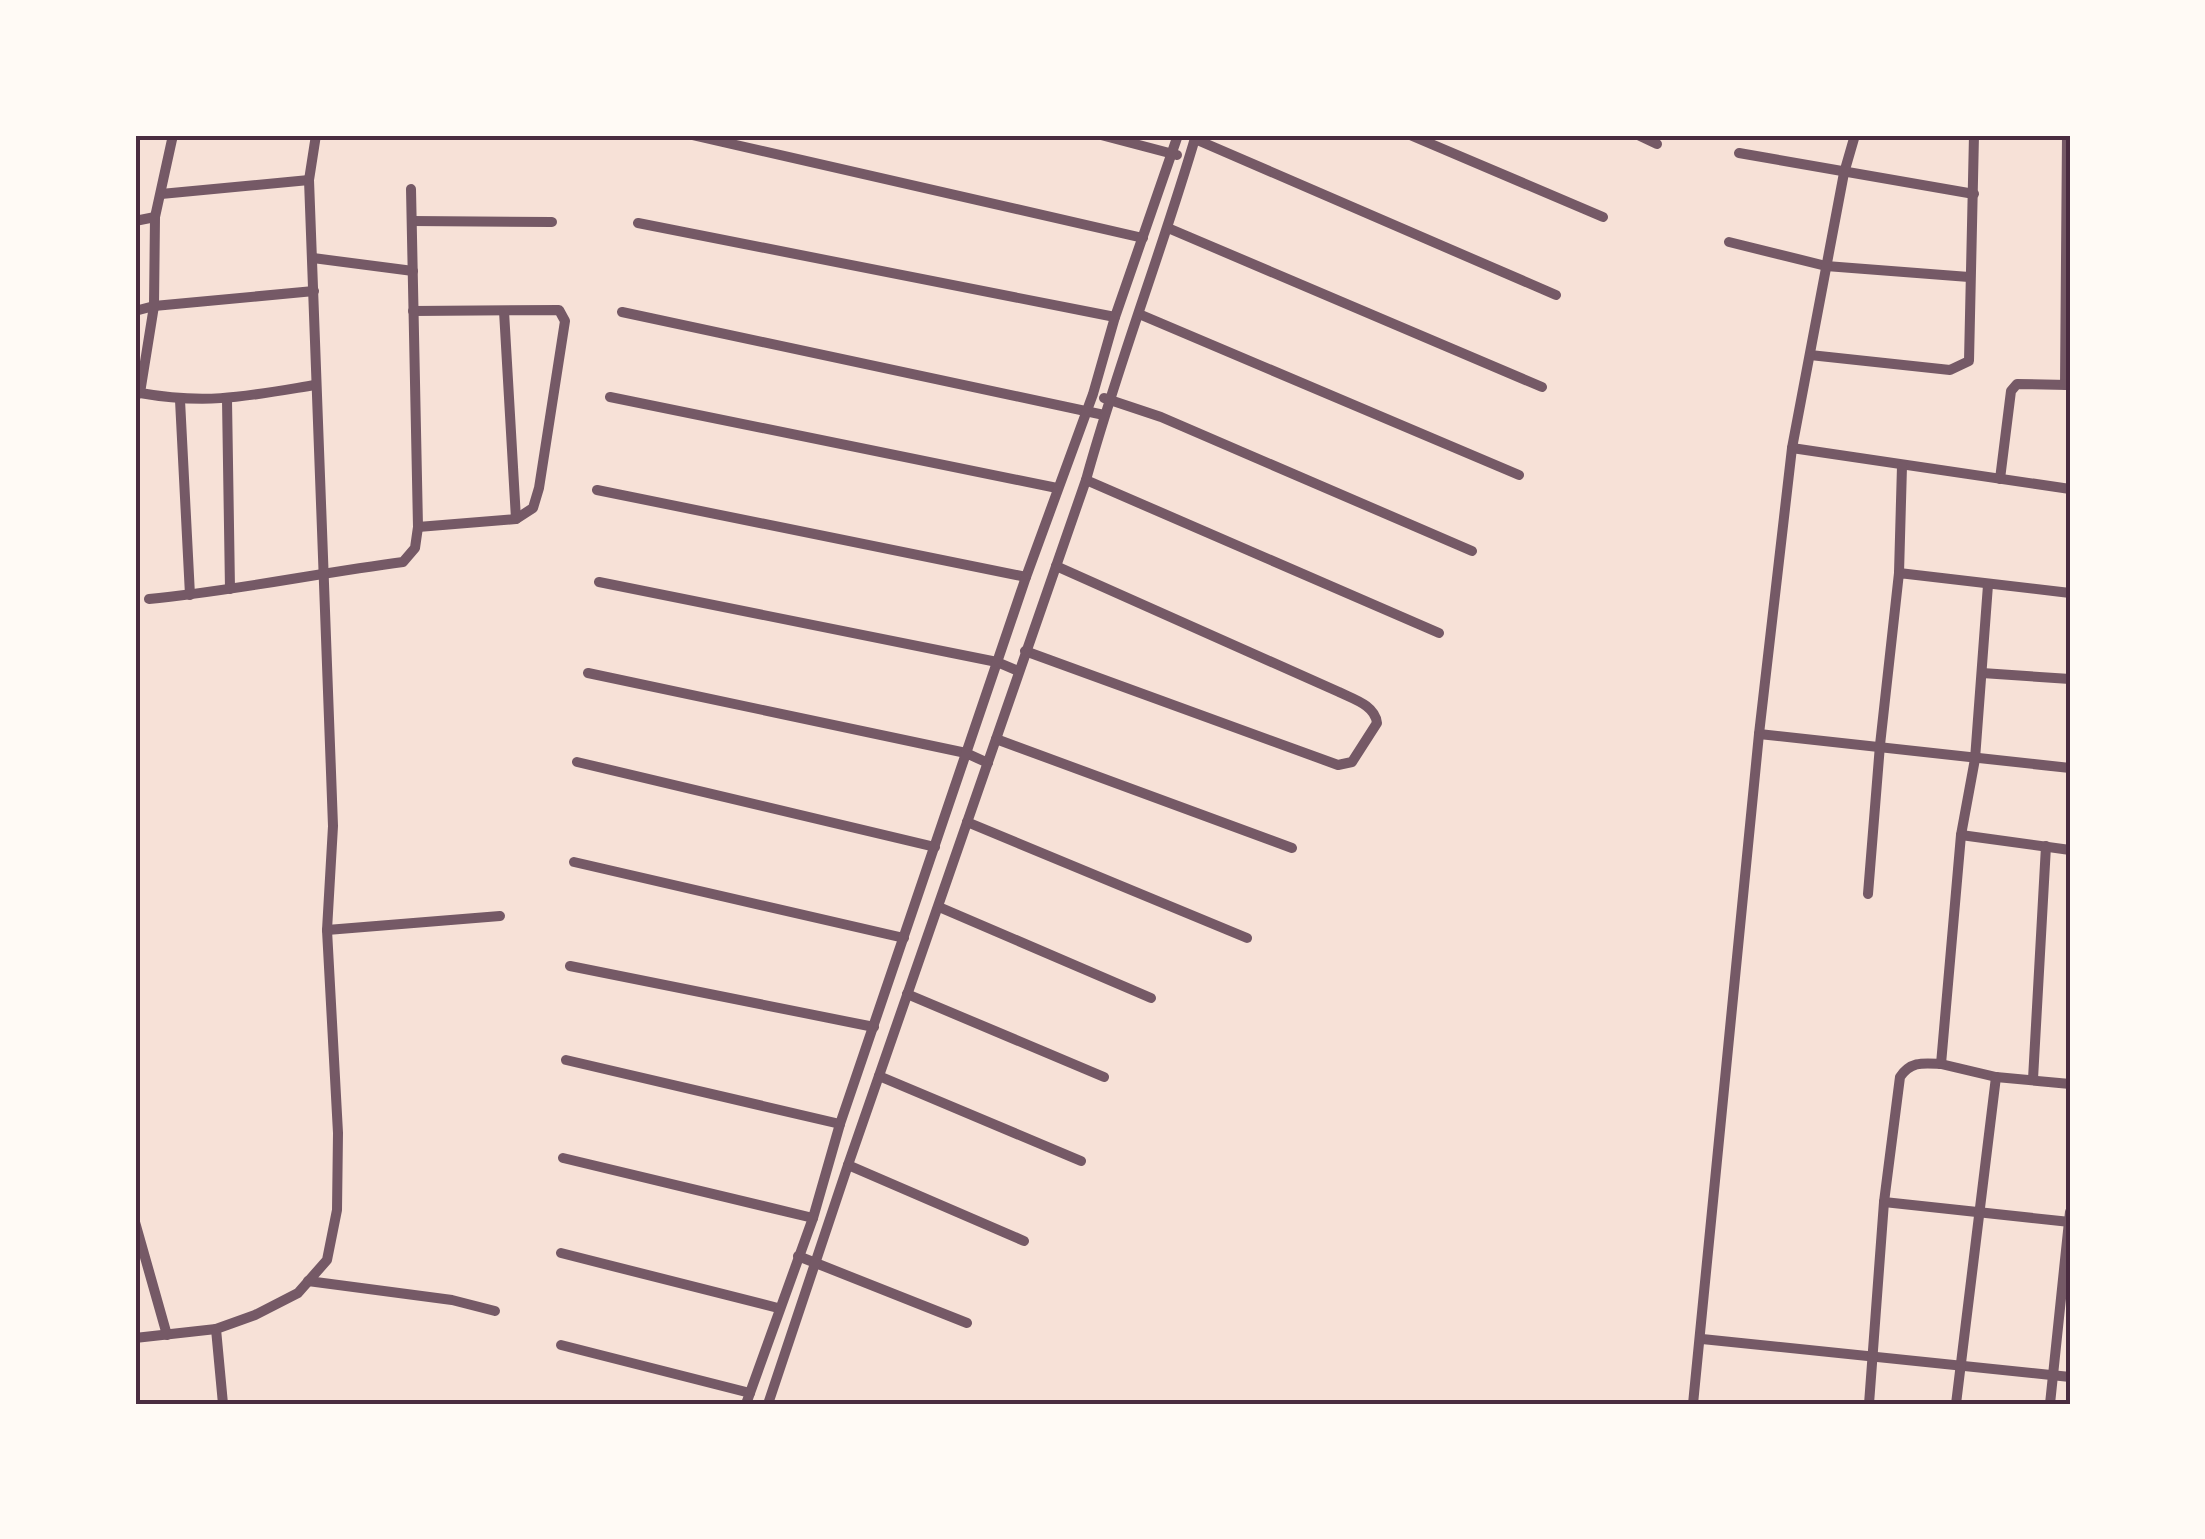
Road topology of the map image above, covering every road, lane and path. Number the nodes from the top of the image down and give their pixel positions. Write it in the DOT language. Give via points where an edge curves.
graph roads {
  1 [pos="173,135"];
  2 [pos="316,135"];
  3 [pos="692,135"];
  4 [pos="1101,135"];
  5 [pos="1178,135"];
  6 [pos="1410,135"];
  7 [pos="1638,135"];
  8 [pos="1854,135"];
  9 [pos="1974,135"];
  10 [pos="2067,135"];
  11 [pos="1195,137"];
  12 [pos="1657,144"];
  13 [pos="1172,153"];
  14 [pos="1740,153"];
  15 [pos="1190,158"];
  16 [pos="1844,173"];
  17 [pos="309,180"];
  18 [pos="411,190"];
  19 [pos="161,194"];
  20 [pos="1974,194"];
  21 [pos="155,216"];
  22 [pos="1603,218"];
  23 [pos="412,220"];
  24 [pos="135,221"];
  25 [pos="552,222"];
  26 [pos="638,223"];
  27 [pos="1168,228"];
  28 [pos="1142,238"];
  29 [pos="1729,242"];
  30 [pos="313,258"];
  31 [pos="1826,266"];
  32 [pos="412,271"];
  33 [pos="1969,277"];
  34 [pos="314,290"];
  35 [pos="1556,295"];
  36 [pos="154,306"];
  37 [pos="135,311"];
  38 [pos="413,311"];
  39 [pos="504,312"];
  40 [pos="622,312"];
  41 [pos="1139,314"];
  42 [pos="1115,317"];
  43 [pos="1810,355"];
  44 [pos="315,385"];
  45 [pos="2068,385"];
  46 [pos="1542,387"];
  47 [pos="137,394"];
  48 [pos="1094,394"];
  49 [pos="610,397"];
  50 [pos="180,400"];
  51 [pos="226,400"];
  52 [pos="1109,400"];
  53 [pos="1086,410"];
  54 [pos="1104,415"];
  55 [pos="1792,448"];
  56 [pos="1902,466"];
  57 [pos="1518,475"];
  58 [pos="2000,479"];
  59 [pos="1086,480"];
  60 [pos="1057,488"];
  61 [pos="2070,489"];
  62 [pos="596,490"];
  63 [pos="516,519"];
  64 [pos="418,528"];
  65 [pos="1472,551"];
  66 [pos="1056,566"];
  67 [pos="326,572"];
  68 [pos="1900,573"];
  69 [pos="1026,577"];
  70 [pos="598,582"];
  71 [pos="1988,585"];
  72 [pos="230,589"];
  73 [pos="2070,593"];
  74 [pos="190,595"];
  75 [pos="149,599"];
  76 [pos="1439,633"];
  77 [pos="1025,651"];
  78 [pos="997,662"];
  79 [pos="1018,671"];
  80 [pos="588,672"];
  81 [pos="1982,673"];
  82 [pos="2070,679"];
  83 [pos="1758,734"];
  84 [pos="996,739"];
  85 [pos="1880,745"];
  86 [pos="966,754"];
  87 [pos="1975,759"];
  88 [pos="578,762"];
  89 [pos="988,763"];
  90 [pos="2070,768"];
  91 [pos="967,822"];
  92 [pos="1960,836"];
  93 [pos="2046,846"];
  94 [pos="936,847"];
  95 [pos="1292,848"];
  96 [pos="2070,850"];
  97 [pos="574,862"];
  98 [pos="1868,894"];
  99 [pos="940,907"];
  100 [pos="500,916"];
  101 [pos="328,930"];
  102 [pos="904,938"];
  103 [pos="1248,938"];
  104 [pos="570,966"];
  105 [pos="907,994"];
  106 [pos="1151,998"];
  107 [pos="874,1027"];
  108 [pos="566,1060"];
  109 [pos="1942,1064"];
  110 [pos="879,1076"];
  111 [pos="1104,1077"];
  112 [pos="1996,1078"];
  113 [pos="2032,1079"];
  114 [pos="2070,1084"];
  115 [pos="840,1124"];
  116 [pos="563,1158"];
  117 [pos="1081,1161"];
  118 [pos="848,1165"];
  119 [pos="826,1174"];
  120 [pos="844,1179"];
  121 [pos="1884,1202"];
  122 [pos="2070,1212"];
  123 [pos="1980,1215"];
  124 [pos="813,1218"];
  125 [pos="135,1222"];
  126 [pos="2069,1222"];
  127 [pos="1024,1241"];
  128 [pos="561,1253"];
  129 [pos="798,1256"];
  130 [pos="817,1262"];
  131 [pos="308,1281"];
  132 [pos="778,1308"];
  133 [pos="494,1312"];
  134 [pos="968,1324"];
  135 [pos="216,1330"];
  136 [pos="167,1335"];
  137 [pos="135,1338"];
  138 [pos="1702,1339"];
  139 [pos="561,1345"];
  140 [pos="1875,1357"];
  141 [pos="1961,1366"];
  142 [pos="2053,1375"];
  143 [pos="2070,1377"];
  144 [pos="748,1399"];
  145 [pos="222,1404"];
  146 [pos="768,1404"];
  147 [pos="1694,1404"];
  148 [pos="1869,1404"];
  149 [pos="1956,1404"];
  150 [pos="2050,1404"];
  1 -- 19 [label="street"];
  2 -- 17 [label="street"];
  3 -- 28 [label="street"];
  4 -- 13 [label="street"];
  5 -- 13 [label="street"];
  6 -- 22 [label="street"];
  7 -- 12 [label="street"];
  8 -- 16 [label="street"];
  9 -- 20 [label="street"];
  10 -- 45 [label="street"];
  11 -- 15 [label="street"];
  11 -- 35 [label="street"];
  13 -- 15 [label="street"];
  13 -- 28 [label="street"];
  14 -- 16 [label="street"];
  15 -- 27 [label="street"];
  16 -- 20 [label="street"];
  16 -- 31 [label="street"];
  17 -- 19 [label="street"];
  17 -- 30 [label="street"];
  18 -- 23 [label="street"];
  19 -- 21 [label="street"];
  20 -- 33 [label="street"];
  21 -- 24 [label="street"];
  21 -- 36 [label="street"];
  23 -- 25 [label="street"];
  23 -- 32 [label="street"];
  26 -- 42 [label="street"];
  27 -- 41 [label="street"];
  27 -- 46 [label="street"];
  28 -- 42 [label="street"];
  29 -- 31 [label="street"];
  30 -- 32 [label="street"];
  30 -- 34 [label="street"];
  31 -- 33 [label="street"];
  31 -- 43 [label="street"];
  32 -- 38 [label="street"];
  33 -- 43 [label="street" via="1970,361 1962,367"];
  34 -- 36 [label="street"];
  34 -- 44 [label="street"];
  36 -- 37 [label="street"];
  36 -- 47 [label="street"];
  38 -- 39 [label="street"];
  38 -- 64 [label="street"];
  39 -- 63 [label="street"];
  39 -- 63 [label="street" via="558,310 565,322 536,503"];
  40 -- 53 [label="street"];
  41 -- 52 [label="street"];
  41 -- 57 [label="street"];
  42 -- 48 [label="street"];
  43 -- 55 [label="street"];
  44 -- 51 [label="street"];
  44 -- 67 [label="street"];
  45 -- 58 [label="street" via="2017,384 2010,391"];
  47 -- 50 [label="street"];
  48 -- 52 [label="street"];
  48 -- 53 [label="street"];
  49 -- 60 [label="street"];
  50 -- 51 [label="street"];
  50 -- 74 [label="street"];
  51 -- 72 [label="street"];
  52 -- 54 [label="street"];
  52 -- 65 [label="street"];
  53 -- 54 [label="street"];
  53 -- 60 [label="street"];
  54 -- 59 [label="street"];
  55 -- 56 [label="street"];
  55 -- 83 [label="street"];
  56 -- 58 [label="street"];
  56 -- 68 [label="street"];
  58 -- 61 [label="street"];
  59 -- 66 [label="street"];
  59 -- 76 [label="street"];
  60 -- 69 [label="street"];
  62 -- 69 [label="street"];
  63 -- 64 [label="street"];
  64 -- 67 [label="street" via="415,548 403,562"];
  66 -- 77 [label="street"];
  66 -- 77 [label="street" via="1366,705 1377,723 1352,762 1338,765"];
  67 -- 72 [label="street"];
  67 -- 101 [label="street" via="333,826"];
  68 -- 71 [label="street"];
  68 -- 85 [label="street"];
  69 -- 78 [label="street"];
  70 -- 78 [label="street"];
  71 -- 73 [label="street"];
  71 -- 81 [label="street"];
  72 -- 74 [label="street"];
  74 -- 75 [label="street"];
  77 -- 79 [label="street"];
  78 -- 79 [label="street"];
  78 -- 86 [label="street"];
  79 -- 84 [label="street"];
  80 -- 86 [label="street"];
  81 -- 82 [label="street"];
  81 -- 87 [label="street"];
  83 -- 85 [label="street"];
  83 -- 138 [label="street"];
  84 -- 89 [label="street"];
  84 -- 95 [label="street"];
  85 -- 87 [label="street"];
  85 -- 98 [label="street"];
  86 -- 89 [label="street"];
  86 -- 94 [label="street"];
  87 -- 90 [label="street"];
  87 -- 92 [label="street"];
  88 -- 94 [label="street"];
  89 -- 91 [label="street"];
  91 -- 99 [label="street"];
  91 -- 103 [label="street"];
  92 -- 93 [label="street"];
  92 -- 109 [label="street"];
  93 -- 96 [label="street"];
  93 -- 113 [label="street"];
  94 -- 102 [label="street"];
  97 -- 102 [label="street"];
  99 -- 105 [label="street"];
  99 -- 106 [label="street"];
  100 -- 101 [label="street"];
  101 -- 131 [label="street" via="337,1210 327,1260"];
  102 -- 107 [label="street"];
  104 -- 107 [label="street"];
  105 -- 110 [label="street"];
  105 -- 111 [label="street"];
  107 -- 115 [label="street"];
  108 -- 115 [label="street"];
  109 -- 112 [label="street"];
  109 -- 121 [label="street" via="1918,1063 1900,1077"];
  110 -- 117 [label="street"];
  110 -- 118 [label="street"];
  112 -- 113 [label="street"];
  112 -- 123 [label="street"];
  113 -- 114 [label="street"];
  115 -- 119 [label="street"];
  116 -- 124 [label="street"];
  118 -- 120 [label="street"];
  118 -- 127 [label="street"];
  119 -- 120 [label="street"];
  119 -- 124 [label="street"];
  120 -- 130 [label="street"];
  121 -- 123 [label="street"];
  121 -- 140 [label="street"];
  122 -- 126 [label="street"];
  123 -- 126 [label="street"];
  123 -- 141 [label="street"];
  124 -- 129 [label="street"];
  125 -- 136 [label="street"];
  126 -- 142 [label="street"];
  128 -- 132 [label="street"];
  129 -- 130 [label="street"];
  129 -- 132 [label="street"];
  130 -- 134 [label="street"];
  130 -- 146 [label="street"];
  131 -- 133 [label="street"];
  131 -- 135 [label="street" via="298,1293"];
  132 -- 144 [label="street"];
  135 -- 136 [label="street"];
  135 -- 145 [label="street"];
  136 -- 137 [label="street"];
  138 -- 140 [label="street"];
  138 -- 147 [label="street"];
  139 -- 144 [label="street"];
  140 -- 141 [label="street"];
  140 -- 148 [label="street"];
  141 -- 142 [label="street"];
  141 -- 149 [label="street"];
  142 -- 143 [label="street"];
  142 -- 150 [label="street"];
}
